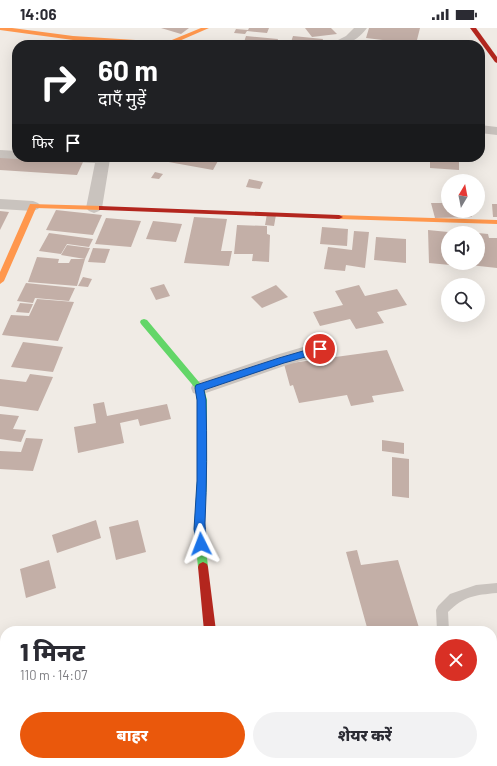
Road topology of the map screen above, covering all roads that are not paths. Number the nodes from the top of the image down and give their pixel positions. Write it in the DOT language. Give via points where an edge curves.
graph roads {
  1 [pos="1,28"];
  2 [pos="206,28"];
  3 [pos="361,28"];
  4 [pos="473,28"];
  5 [pos="101,40"];
  6 [pos="180,40"];
  7 [pos="346,40"];
  8 [pos="483,40"];
  9 [pos="485,43"];
  10 [pos="495,55"];
  11 [pos="485,129"];
  12 [pos="497,130"];
  13 [pos="0,154"];
  14 [pos="12,155"];
  15 [pos="102,162"];
  16 [pos="0,204"];
  17 [pos="33,206"];
  18 [pos="94,208"];
  19 [pos="497,222"];
  20 [pos="0,281"];
  21 [pos="144,322"];
  22 [pos="320,349"];
  23 [pos="200,388"];
  24 [pos="497,588"];
  25 [pos="210,626"];
  26 [pos="443,626"];
  1 -- 5 [label="street"];
  2 -- 6 [label="street"];
  3 -- 7 [label="street"];
  4 -- 8 [label="street"];
  9 -- 10 [label="street"];
  11 -- 12 [label="street"];
  13 -- 14 [label="street"];
  15 -- 18 [label="street"];
  16 -- 17 [label="street"];
  17 -- 18 [label="street"];
  17 -- 20 [label="street"];
  18 -- 19 [label="street"];
  21 -- 23 [label="street"];
  22 -- 23 [label="street"];
  23 -- 25 [label="street" via="200,529"];
  24 -- 26 [label="lane" via="476,590 454,598 442,610"];
}
